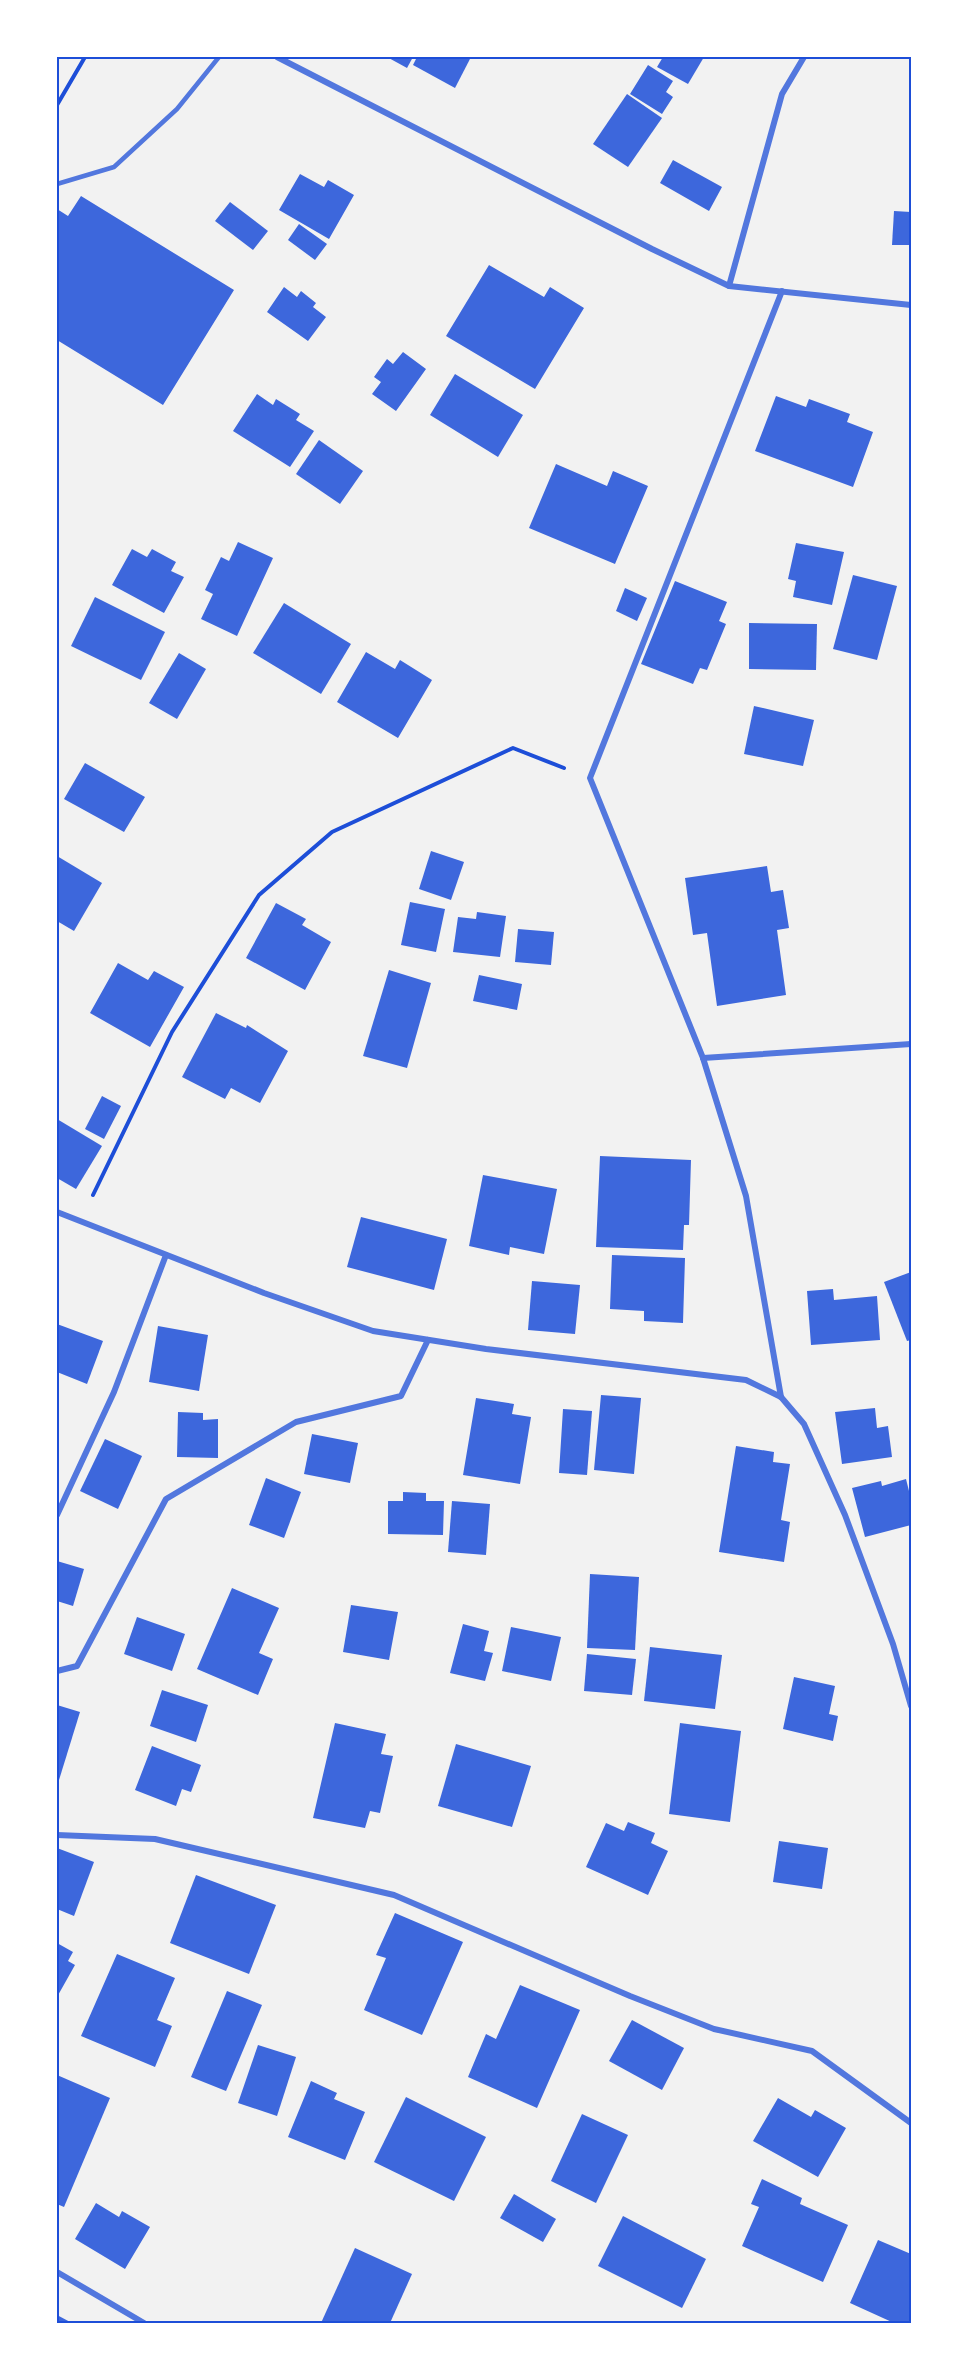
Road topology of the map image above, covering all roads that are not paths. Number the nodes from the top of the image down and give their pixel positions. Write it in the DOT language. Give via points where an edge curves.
graph roads {
  1 [pos="219,57"];
  2 [pos="277,57"];
  3 [pos="804,57"];
  4 [pos="57,184"];
  5 [pos="729,286"];
  6 [pos="782,291"];
  7 [pos="911,305"];
  8 [pos="911,1044"];
  9 [pos="703,1058"];
  10 [pos="57,1212"];
  11 [pos="166,1255"];
  12 [pos="428,1340"];
  13 [pos="781,1397"];
  14 [pos="57,1515"];
  15 [pos="57,1671"];
  16 [pos="911,1706"];
  17 [pos="57,1835"];
  18 [pos="911,2123"];
  19 [pos="57,2272"];
  20 [pos="144,2323"];
  1 -- 4 [label="lane" via="177,109 114,166"];
  2 -- 5 [label="street"];
  3 -- 5 [label="street" via="782,94"];
  5 -- 6 [label="street"];
  6 -- 7 [label="street"];
  6 -- 9 [label="street" via="590,778"];
  8 -- 9 [label="street"];
  9 -- 13 [label="street" via="746,1196"];
  10 -- 11 [label="street"];
  11 -- 12 [label="street" via="373,1331"];
  11 -- 14 [label="street" via="114,1392"];
  12 -- 13 [label="street" via="746,1380"];
  12 -- 15 [label="street" via="401,1396 296,1422 166,1499 77,1666"];
  13 -- 16 [label="street" via="804,1424 845,1515 893,1644"];
  17 -- 18 [label="street" via="155,1839 394,1895 714,2029 812,2051"];
  19 -- 20 [label="street"];
}
